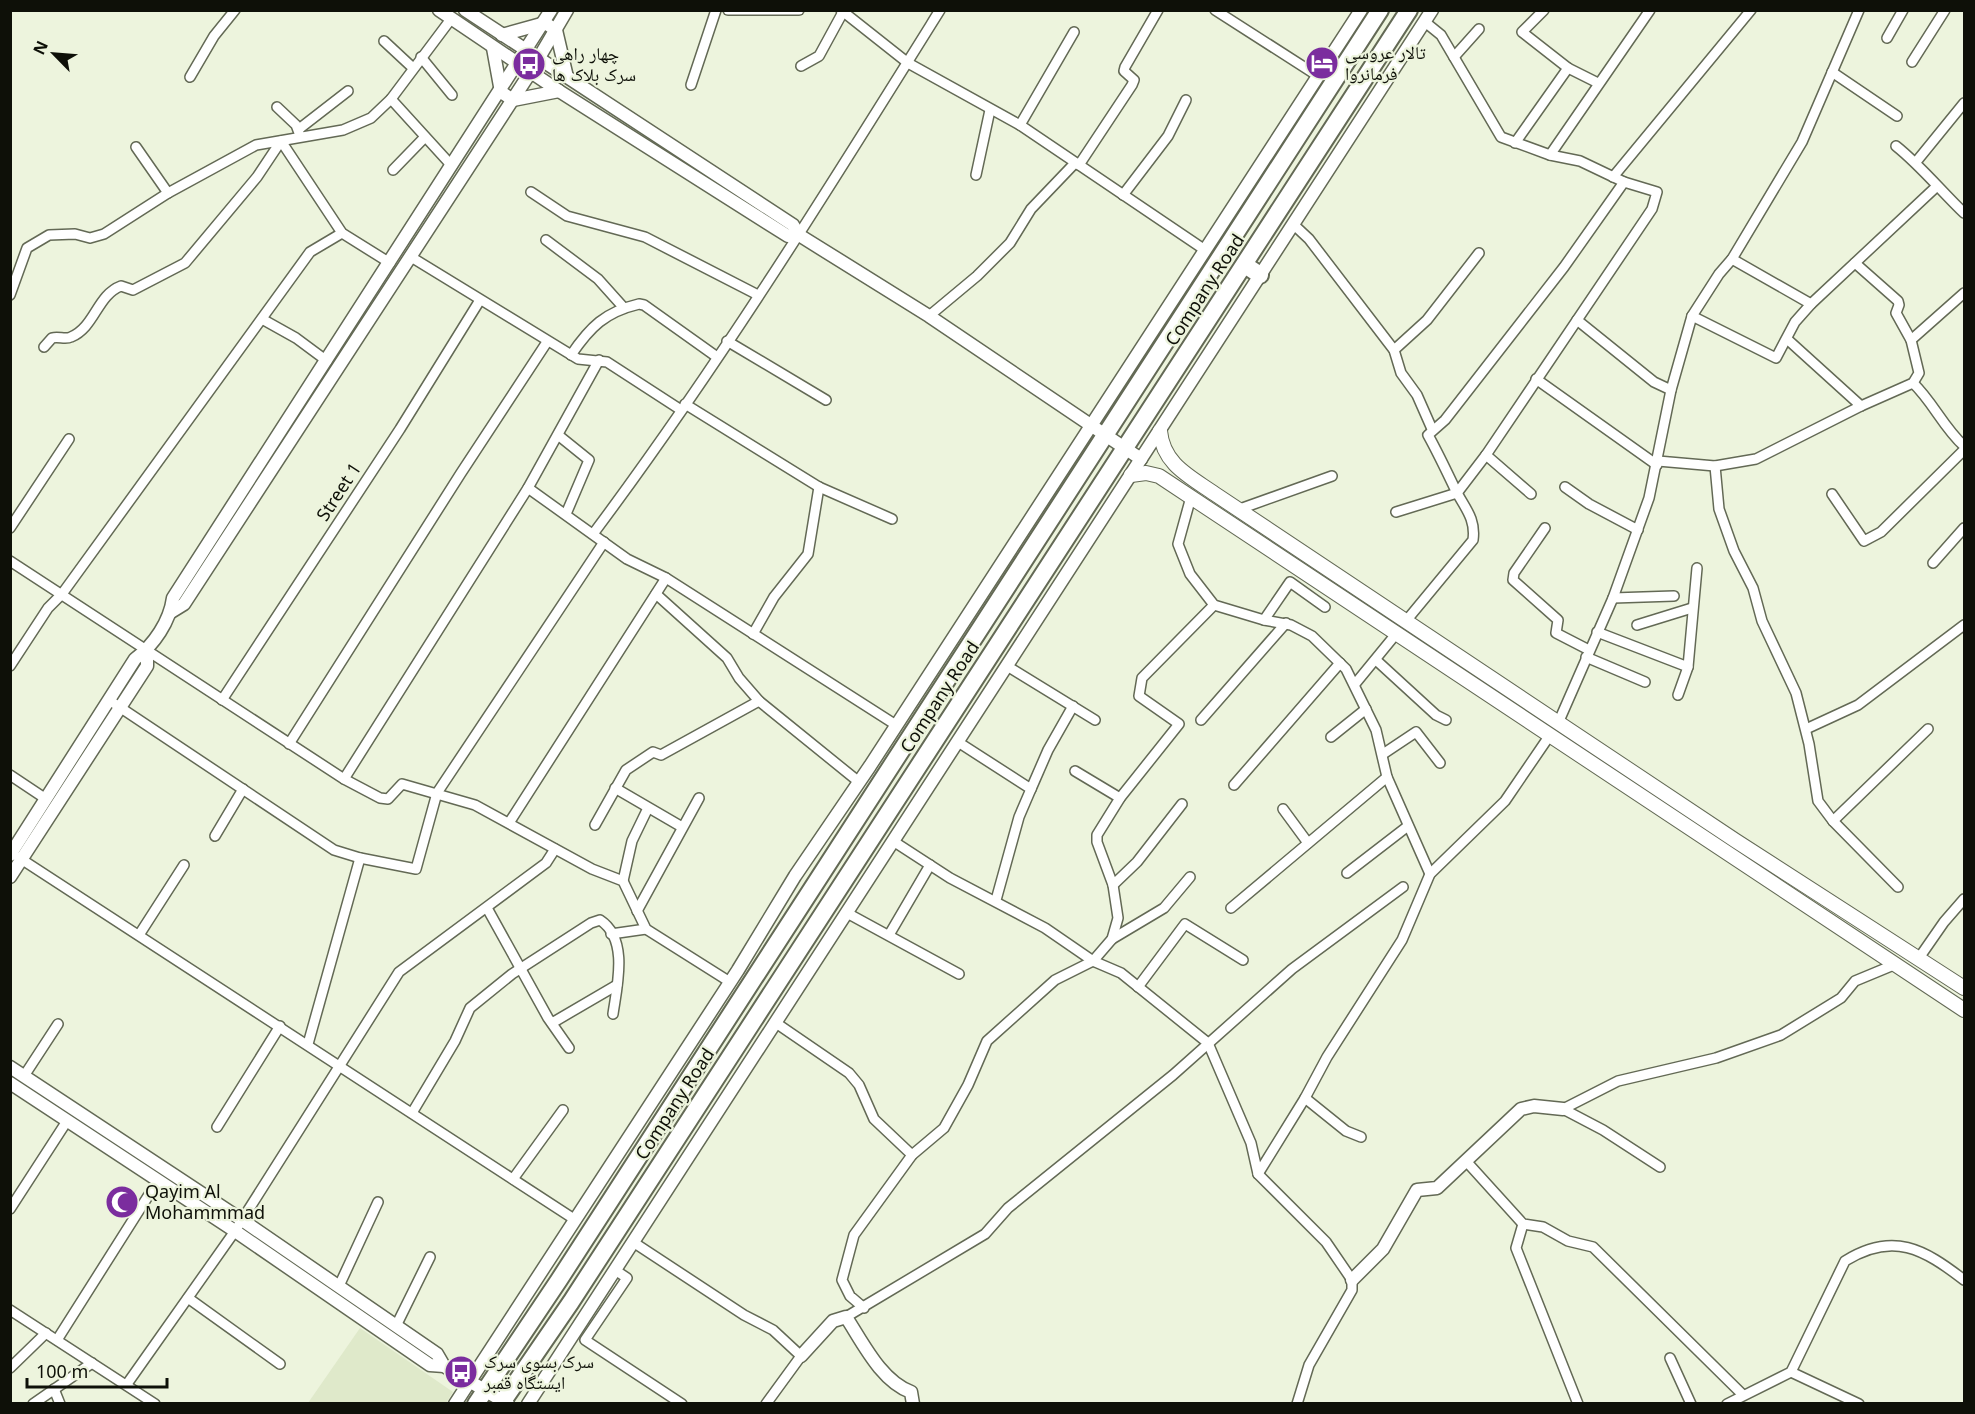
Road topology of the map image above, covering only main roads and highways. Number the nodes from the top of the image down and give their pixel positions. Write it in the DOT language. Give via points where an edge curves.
graph roads {
  1 [pos="1380,10"];
  2 [pos="1409,10"];
  3 [pos="1245,265"];
  4 [pos="1260,275"];
  5 [pos="1160,431"];
  6 [pos="1131,475"];
  7 [pos="1599,747"];
  8 [pos="1591,761"];
  9 [pos="1965,988"];
  10 [pos="1965,1010"];
  11 [pos="504,1402"];
  12 [pos="476,1404"];
  1 -- 12 [label="highway, Company Road"];
  2 -- 3 [label="highway, Company Road"];
  3 -- 4 [label="highway"];
  3 -- 11 [label="highway, Company Road"];
  5 -- 7 [label="main road" via="1161,446 1175,467"];
  6 -- 8 [label="main road" via="1159,476"];
  7 -- 8 [label="main road"];
  7 -- 9 [label="main road" via="1736,841"];
  8 -- 10 [label="main road"];
}
